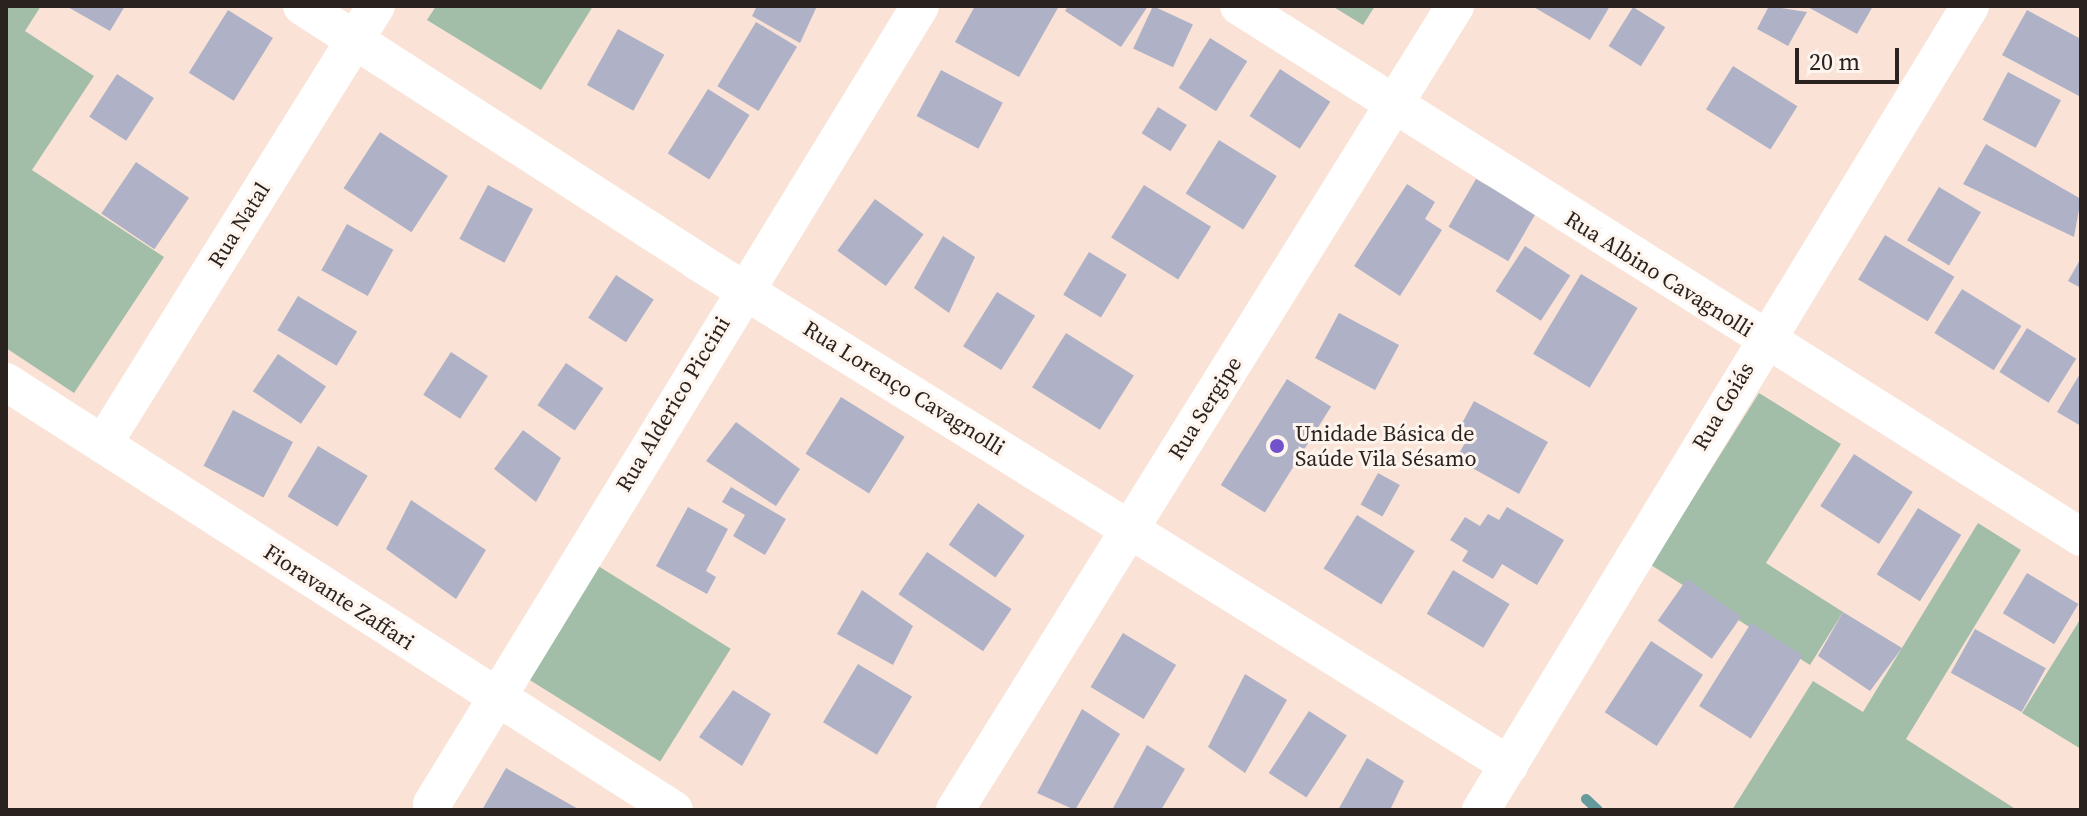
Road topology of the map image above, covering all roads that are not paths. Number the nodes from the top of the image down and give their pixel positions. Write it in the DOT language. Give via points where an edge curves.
graph roads {
  1 [pos="302,6"];
  2 [pos="376,6"];
  3 [pos="920,6"];
  4 [pos="1239,6"];
  5 [pos="1455,6"];
  6 [pos="1970,6"];
  7 [pos="356,38"];
  8 [pos="1393,106"];
  9 [pos="742,289"];
  10 [pos="1763,340"];
  11 [pos="6,382"];
  12 [pos="103,444"];
  13 [pos="1130,528"];
  14 [pos="2081,537"];
  15 [pos="496,699"];
  16 [pos="1509,765"];
  17 [pos="432,804"];
  18 [pos="674,810"];
  19 [pos="955,810"];
  20 [pos="1481,810"];
  1 -- 7 [label="street, Rua Lorenço Cavagnolli"];
  2 -- 7 [label="street, Rua Natal"];
  3 -- 9 [label="street, Rua Alderico Piccini"];
  4 -- 8 [label="street, Rua Albino Cavagnolli"];
  5 -- 8 [label="street, Rua Sergipe"];
  6 -- 10 [label="street, Rua Goiás"];
  7 -- 9 [label="street, Rua Lorenço Cavagnolli"];
  7 -- 12 [label="street, Rua Natal"];
  8 -- 10 [label="street, Rua Albino Cavagnolli"];
  8 -- 13 [label="street, Rua Sergipe"];
  9 -- 13 [label="street, Rua Lorenço Cavagnolli"];
  9 -- 15 [label="street, Rua Alderico Piccini"];
  10 -- 14 [label="street, Rua Albino Cavagnolli"];
  10 -- 16 [label="street, Rua Goiás"];
  11 -- 12 [label="street, Fioravante Zaffari"];
  12 -- 15 [label="street, Fioravante Zaffari"];
  13 -- 16 [label="street, Rua Lorenço Cavagnolli"];
  13 -- 19 [label="street, Rua Sergipe"];
  15 -- 17 [label="street, Rua Alderico Piccini"];
  15 -- 18 [label="street, Fioravante Zaffari"];
  16 -- 20 [label="street, Rua Goiás"];
}
